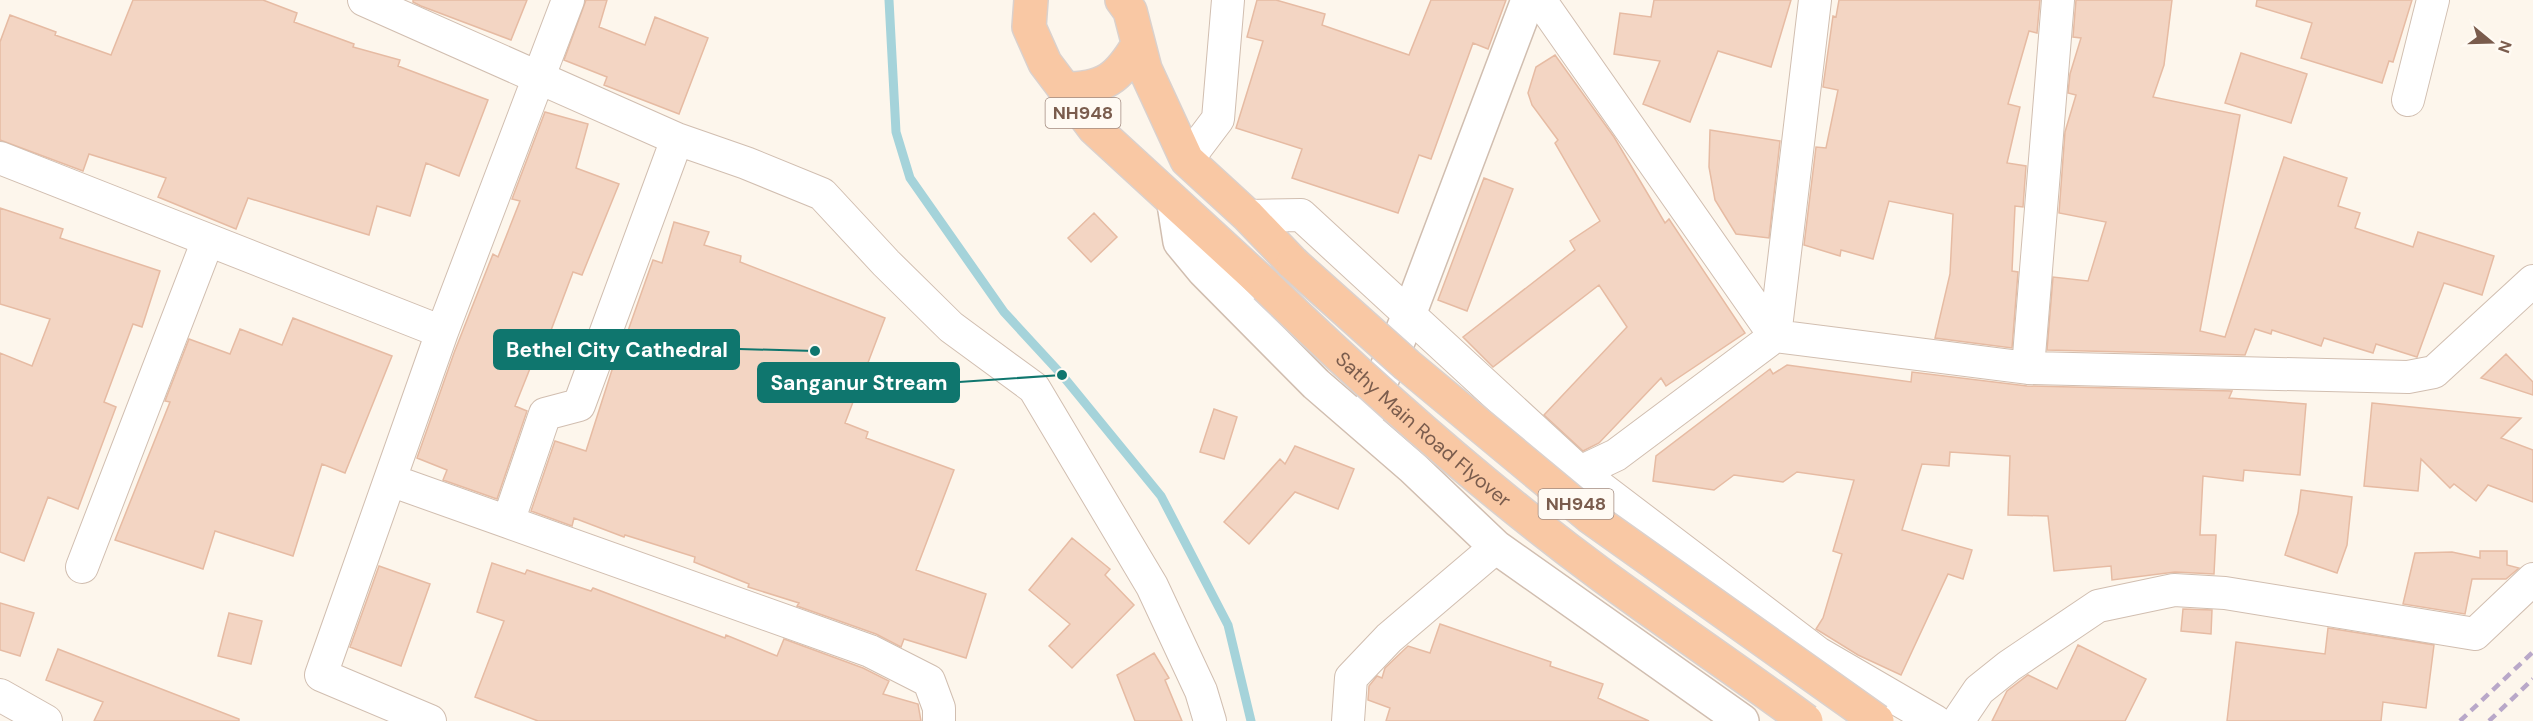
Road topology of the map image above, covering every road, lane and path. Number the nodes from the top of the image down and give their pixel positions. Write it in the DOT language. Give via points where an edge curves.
graph roads {
  1 [pos="364,0"];
  2 [pos="568,0"];
  3 [pos="1046,0"];
  4 [pos="1122,0"];
  5 [pos="1228,0"];
  6 [pos="1528,0"];
  7 [pos="1540,0"];
  8 [pos="1815,0"];
  9 [pos="2058,0"];
  10 [pos="2433,0"];
  11 [pos="1030,14"];
  12 [pos="1138,45"];
  13 [pos="538,76"];
  14 [pos="1064,89"];
  15 [pos="2408,100"];
  16 [pos="677,139"];
  17 [pos="0,158"];
  18 [pos="1187,160"];
  19 [pos="1174,204"];
  20 [pos="1248,216"];
  21 [pos="208,240"];
  22 [pos="2533,281"];
  23 [pos="1409,315"];
  24 [pos="442,332"];
  25 [pos="1775,336"];
  26 [pos="2028,368"];
  27 [pos="1363,425"];
  28 [pos="1580,472"];
  29 [pos="390,480"];
  30 [pos="508,522"];
  31 [pos="1496,547"];
  32 [pos="82,567"];
  33 [pos="2533,579"];
  34 [pos="0,695"];
  35 [pos="45,721"];
  36 [pos="430,721"];
  37 [pos="939,721"];
  38 [pos="1210,721"];
  39 [pos="1348,721"];
  40 [pos="1742,721"];
  41 [pos="1806,721"];
  42 [pos="1877,721"];
  43 [pos="1935,721"];
  44 [pos="1958,721"];
  1 -- 13 [label="street"];
  2 -- 13 [label="street"];
  3 -- 11 [label="highway"];
  4 -- 12 [label="highway, NH948" via="1130,11"];
  5 -- 18 [label="street" via="1218,119"];
  6 -- 23 [label="street"];
  7 -- 25 [label="street"];
  8 -- 25 [label="street"];
  9 -- 26 [label="street"];
  10 -- 15 [label="street"];
  11 -- 14 [label="highway, NH948" via="1045,63"];
  12 -- 14 [label="highway" via="1109,81 1086,89"];
  12 -- 18 [label="highway, NH948"];
  13 -- 16 [label="street"];
  13 -- 24 [label="street"];
  14 -- 19 [label="highway, NH948" via="1094,128"];
  16 -- 30 [label="street" via="579,405 545,414"];
  16 -- 38 [label="street" via="822,194 951,327 1034,387 1152,586 1201,691"];
  17 -- 21 [label="street"];
  18 -- 20 [label="highway, NH948"];
  19 -- 27 [label="street" via="1180,242 1204,271 1316,384"];
  19 -- 41 [label="highway, Sathy Main Road Flyover / NH948, bridge" via="1338,356 1473,473 1602,575"];
  20 -- 23 [label="street" via="1301,215"];
  20 -- 42 [label="highway, Sathy Main Road Flyover / NH948, bridge" via="1293,263 1407,365 1589,516"];
  21 -- 24 [label="street"];
  21 -- 32 [label="street"];
  22 -- 26 [label="street" via="2434,372 2417,375"];
  23 -- 27 [label="street"];
  23 -- 28 [label="street"];
  24 -- 29 [label="street"];
  25 -- 26 [label="street"];
  25 -- 28 [label="street" via="1616,455"];
  27 -- 31 [label="street"];
  28 -- 43 [label="street" via="1818,653"];
  29 -- 30 [label="street"];
  29 -- 36 [label="street" via="321,675"];
  30 -- 37 [label="street" via="870,651 929,681 939,708"];
  31 -- 39 [label="street" via="1389,638 1351,678"];
  31 -- 40 [label="street"];
  33 -- 44 [label="street" via="2475,634 2205,592 2174,590 2097,606 1979,690"];
  34 -- 35 [label="street"];
}
